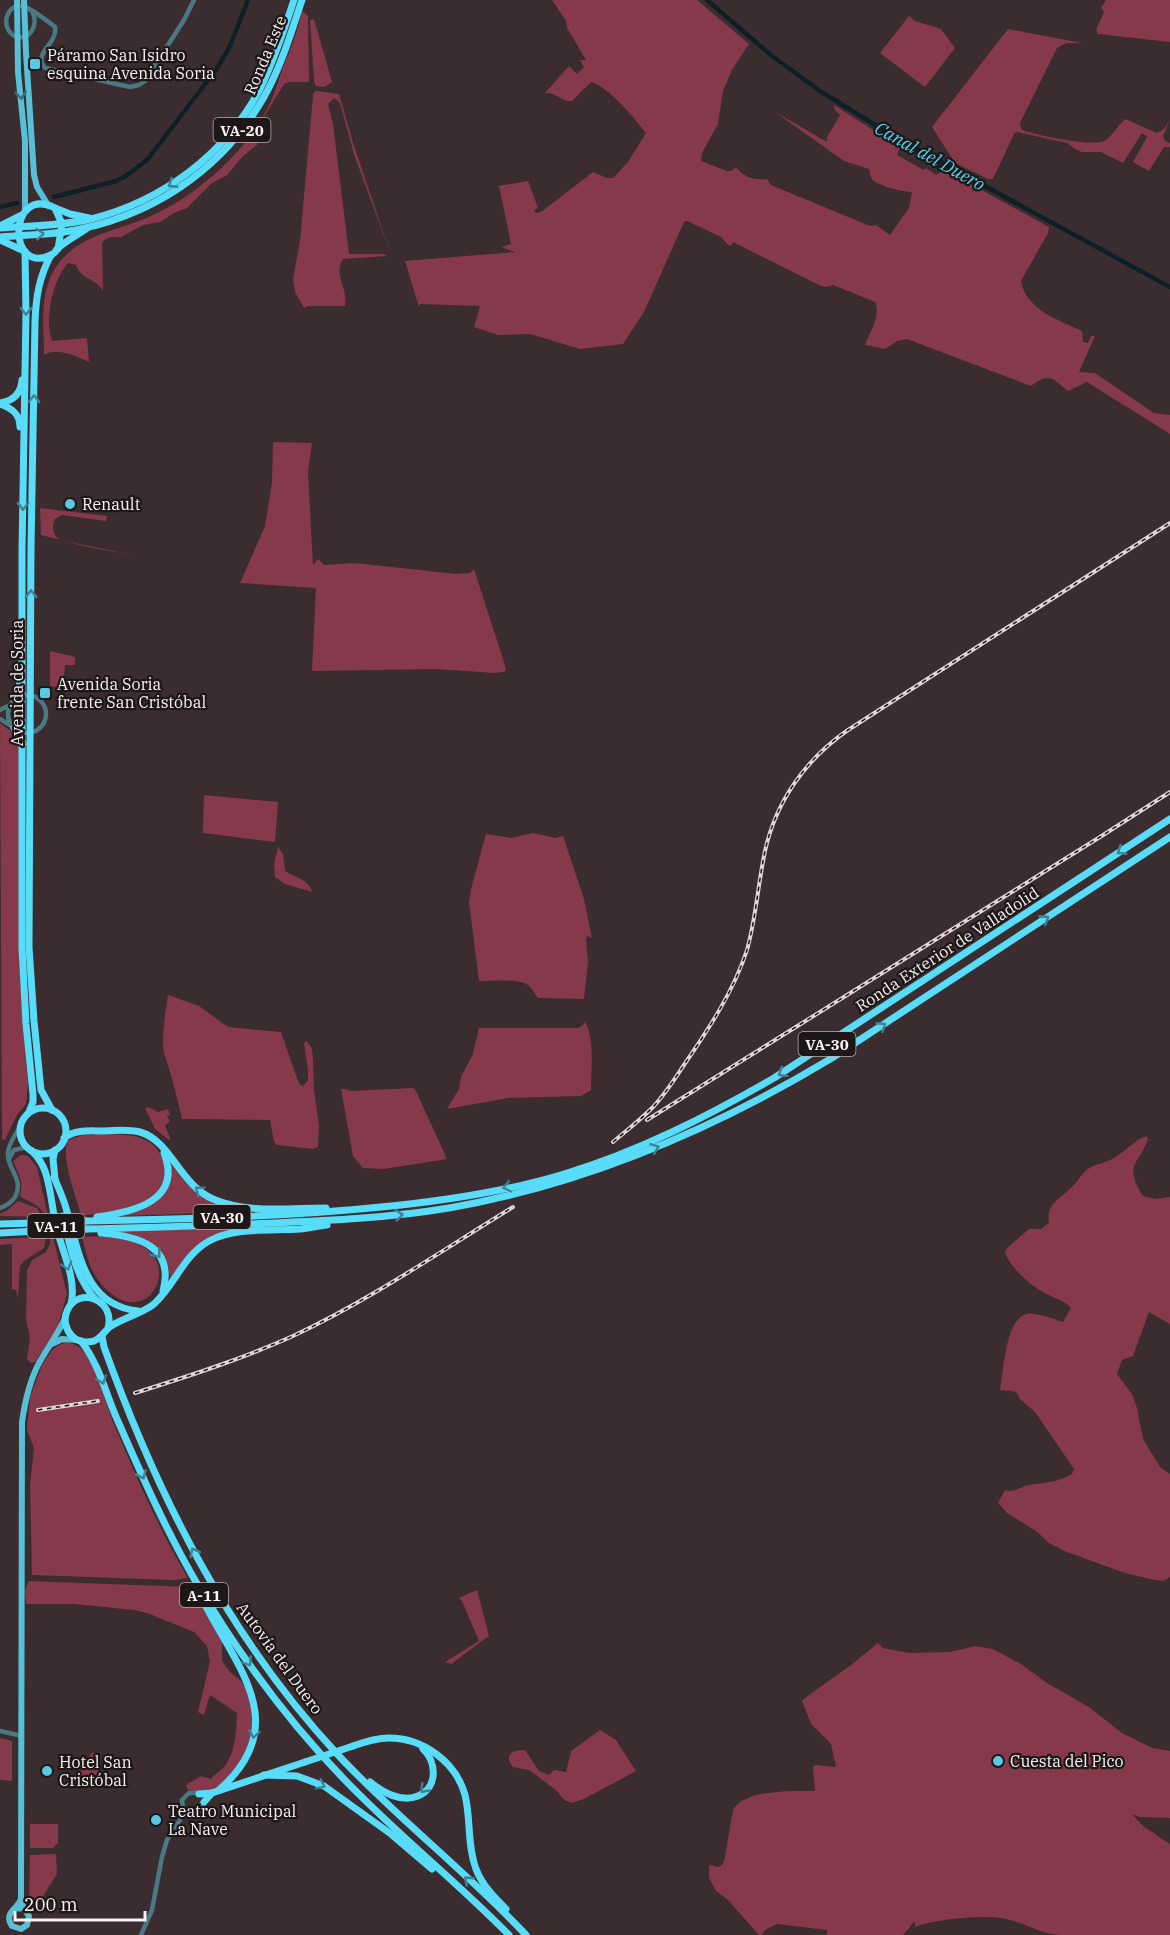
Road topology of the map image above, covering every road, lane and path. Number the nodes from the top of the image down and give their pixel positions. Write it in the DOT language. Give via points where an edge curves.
graph roads {
  1 [pos="194,0"];
  2 [pos="294,0"];
  3 [pos="303,0"];
  4 [pos="20,3"];
  5 [pos="32,11"];
  6 [pos="8,12"];
  7 [pos="1,13"];
  8 [pos="50,23"];
  9 [pos="0,24"];
  10 [pos="6,28"];
  11 [pos="34,29"];
  12 [pos="21,36"];
  13 [pos="51,207"];
  14 [pos="24,213"];
  15 [pos="91,219"];
  16 [pos="62,224"];
  17 [pos="0,227"];
  18 [pos="88,228"];
  19 [pos="19,231"];
  20 [pos="62,233"];
  21 [pos="0,238"];
  22 [pos="58,249"];
  23 [pos="24,251"];
  24 [pos="51,255"];
  25 [pos="26,342"];
  26 [pos="0,404"];
  27 [pos="24,453"];
  28 [pos="21,698"];
  29 [pos="0,710"];
  30 [pos="0,718"];
  31 [pos="12,727"];
  32 [pos="27,733"];
  33 [pos="23,745"];
  34 [pos="1170,819"];
  35 [pos="1170,837"];
  36 [pos="52,1110"];
  37 [pos="29,1113"];
  38 [pos="62,1119"];
  39 [pos="20,1127"];
  40 [pos="87,1131"];
  41 [pos="64,1138"];
  42 [pos="158,1143"];
  43 [pos="30,1149"];
  44 [pos="55,1150"];
  45 [pos="9,1161"];
  46 [pos="54,1177"];
  47 [pos="0,1208"];
  48 [pos="358,1209"];
  49 [pos="341,1221"];
  50 [pos="0,1224"];
  51 [pos="86,1225"];
  52 [pos="36,1227"];
  53 [pos="0,1233"];
  54 [pos="163,1294"];
  55 [pos="95,1299"];
  56 [pos="72,1304"];
  57 [pos="141,1311"];
  58 [pos="108,1313"];
  59 [pos="128,1316"];
  60 [pos="65,1317"];
  61 [pos="108,1328"];
  62 [pos="102,1336"];
  63 [pos="79,1341"];
  64 [pos="52,1344"];
  65 [pos="177,1547"];
  66 [pos="279,1684"];
  67 [pos="0,1731"];
  68 [pos="22,1736"];
  69 [pos="413,1743"];
  70 [pos="264,1775"];
  71 [pos="216,1791"];
  72 [pos="200,1794"];
  73 [pos="204,1802"];
  74 [pos="183,1808"];
  75 [pos="190,1814"];
  76 [pos="180,1820"];
  77 [pos="21,1899"];
  78 [pos="16,1908"];
  79 [pos="24,1909"];
  80 [pos="24,1927"];
  81 [pos="15,1928"];
  82 [pos="20,1935"];
  83 [pos="141,1935"];
  84 [pos="503,1935"];
  85 [pos="509,1935"];
  86 [pos="526,1935"];
  87 [pos="531,1935"];
  1 -- 8 [label="street" via="145,81 130,87 45,68 42,55 56,33"];
  2 -- 15 [label="highway, Ronda Este / VA-20, one-way" via="260,90 218,147 157,193"];
  3 -- 18 [label="highway, Ronda Este / VA-20" via="270,86 247,125 229,146 189,183 168,196 143,210"];
  4 -- 5 [label="street"];
  4 -- 6 [label="street"];
  4 -- 12 [label="main road"];
  5 -- 8 [label="street"];
  5 -- 11 [label="street" via="36,18"];
  6 -- 7 [label="street"];
  6 -- 10 [label="street"];
  8 -- 11 [label="street"];
  9 -- 10 [label="street"];
  10 -- 12 [label="street"];
  11 -- 12 [label="street"];
  12 -- 13 [label="main road" via="34,175"];
  12 -- 14 [label="main road, one-way"];
  13 -- 14 [label="highway" via="36,205"];
  13 -- 15 [label="highway"];
  13 -- 16 [label="highway"];
  14 -- 17 [label="highway"];
  14 -- 19 [label="highway"];
  15 -- 16 [label="highway, Ronda Este / VA-20"];
  16 -- 19 [label="highway, Ronda Este / VA-20"];
  16 -- 20 [label="highway"];
  17 -- 19 [label="highway, Ronda Este / VA-20"];
  18 -- 20 [label="highway, Ronda Este / VA-20"];
  18 -- 22 [label="highway"];
  19 -- 20 [label="highway, Ronda Este / VA-20, one-way"];
  19 -- 21 [label="highway, Ronda Este / VA-20"];
  19 -- 23 [label="highway, Avenida de Soria"];
  20 -- 22 [label="highway"];
  21 -- 23 [label="highway"];
  22 -- 24 [label="highway"];
  23 -- 24 [label="highway" via="36,258"];
  23 -- 25 [label="highway, Avenida de Soria, one-way"];
  28 -- 24 [label="highway, Avenida de Soria, one-way" via="35,308 40,279"];
  25 -- 26 [label="highway" via="21,387 14,398"];
  25 -- 27 [label="highway, Avenida de Soria"];
  26 -- 27 [label="highway" via="18,416"];
  27 -- 28 [label="highway, Avenida de Soria, one-way"];
  28 -- 29 [label="street"];
  28 -- 31 [label="street" via="8,713"];
  28 -- 32 [label="highway, Avenida de Soria"];
  28 -- 32 [label="street" via="40,699 46,714 38,730"];
  30 -- 31 [label="street"];
  31 -- 32 [label="street"];
  31 -- 33 [label="highway"];
  32 -- 33 [label="highway, Avenida de Soria"];
  32 -- 36 [label="highway, Avenida de Soria" via="31,990 41,1090"];
  33 -- 37 [label="highway, Avenida de Soria" via="22,948 33,1094"];
  34 -- 48 [label="highway, Ronda Exterior de Valladolid / VA-30, one-way" via="826,1045 718,1110 564,1174 451,1199"];
  49 -- 35 [label="highway, Ronda Exterior de Valladolid / VA-30, one-way" via="450,1207 520,1193 608,1166 701,1128 760,1100 832,1058"];
  36 -- 37 [label="highway"];
  36 -- 38 [label="highway"];
  37 -- 39 [label="highway"];
  38 -- 40 [label="highway"];
  38 -- 41 [label="highway"];
  39 -- 43 [label="highway, VA-11" via="21,1137"];
  39 -- 45 [label="street" via="8,1149"];
  40 -- 41 [label="highway"];
  40 -- 42 [label="highway" via="130,1131 147,1135"];
  41 -- 44 [label="highway"];
  48 -- 42 [label="highway, one-way" via="247,1208 225,1204 192,1185"];
  42 -- 51 [label="highway" via="167,1169 165,1184 157,1197 145,1206 92,1218"];
  43 -- 44 [label="highway" via="44,1154"];
  43 -- 45 [label="street" via="14,1150"];
  43 -- 56 [label="highway, VA-11, one-way" via="47,1177 74,1295"];
  44 -- 46 [label="highway, VA-11"];
  45 -- 47 [label="street" via="18,1190"];
  46 -- 55 [label="highway, VA-11" via="77,1270 84,1287"];
  46 -- 57 [label="highway" via="87,1278 120,1307"];
  48 -- 51 [label="highway, Ronda Exterior de Valladolid / VA-30"];
  49 -- 51 [label="highway, Ronda Exterior de Valladolid / VA-30"];
  49 -- 54 [label="highway" via="303,1229 244,1232 210,1241 189,1258"];
  50 -- 52 [label="highway, Ronda Exterior de Valladolid / VA-30"];
  51 -- 52 [label="highway, Ronda Exterior de Valladolid / VA-30, bridge"];
  51 -- 54 [label="highway, one-way" via="95,1232 135,1239 157,1251 166,1270"];
  52 -- 53 [label="highway, Ronda Exterior de Valladolid / VA-30"];
  54 -- 57 [label="highway"];
  55 -- 56 [label="highway" via="83,1298"];
  55 -- 58 [label="highway, VA-11"];
  56 -- 60 [label="highway"];
  57 -- 59 [label="highway"];
  58 -- 59 [label="highway"];
  58 -- 61 [label="highway"];
  59 -- 61 [label="highway"];
  60 -- 63 [label="highway" via="68,1331"];
  60 -- 64 [label="main road"];
  61 -- 62 [label="highway"];
  62 -- 63 [label="highway"];
  66 -- 62 [label="highway, Autovía del Duero / A-11, one-way" via="216,1590 160,1486 128,1413"];
  63 -- 64 [label="main road" via="62,1339"];
  63 -- 65 [label="highway, Autovía del Duero / A-11, one-way" via="95,1361 118,1421"];
  64 -- 68 [label="main road" via="36,1369 22,1422"];
  65 -- 71 [label="highway, one-way" via="253,1697 256,1712 249,1755"];
  65 -- 85 [label="highway, Autovía del Duero / A-11, one-way" via="227,1631 310,1742 369,1804"];
  69 -- 66 [label="highway, one-way" via="431,1760 431,1782 417,1796 387,1793 366,1778"];
  86 -- 66 [label="highway, Autovía del Duero / A-11, one-way" via="360,1777"];
  67 -- 68 [label="street"];
  68 -- 77 [label="main road"];
  69 -- 70 [label="highway, bridge" via="390,1738 375,1740"];
  69 -- 87 [label="highway" via="435,1752 457,1777 465,1796 476,1870 490,1892"];
  70 -- 71 [label="highway"];
  70 -- 84 [label="highway, one-way" via="297,1776 336,1793 424,1862"];
  71 -- 72 [label="highway"];
  71 -- 73 [label="highway"];
  72 -- 73 [label="street"];
  72 -- 74 [label="street" via="185,1795"];
  73 -- 75 [label="street" via="199,1812"];
  74 -- 75 [label="street"];
  74 -- 76 [label="street"];
  75 -- 76 [label="street"];
  76 -- 83 [label="street" via="167,1840 152,1910"];
  77 -- 78 [label="main road"];
  77 -- 79 [label="main road"];
  78 -- 79 [label="main road"];
  78 -- 81 [label="main road" via="9,1919"];
  79 -- 80 [label="main road" via="30,1919"];
  80 -- 81 [label="main road"];
  80 -- 82 [label="main road"];
  81 -- 82 [label="main road"];
}
